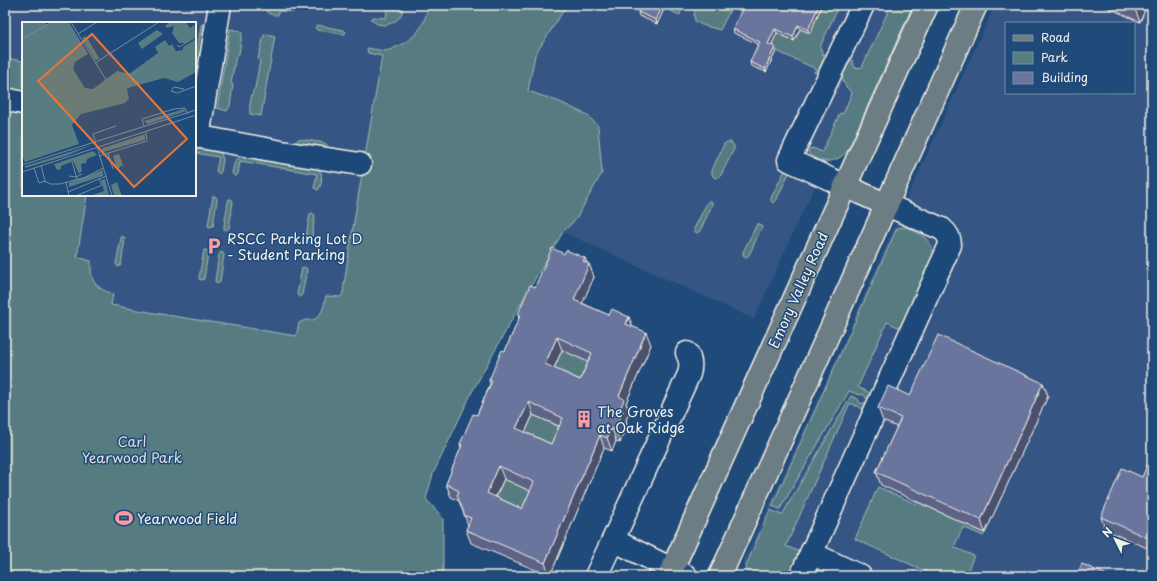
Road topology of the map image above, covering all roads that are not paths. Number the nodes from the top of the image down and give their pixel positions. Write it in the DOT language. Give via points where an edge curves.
graph roads {
  1 [pos="220,5"];
  2 [pos="863,5"];
  3 [pos="927,5"];
  4 [pos="976,5"];
  5 [pos="5,99"];
  6 [pos="22,103"];
  7 [pos="196,137"];
  8 [pos="360,164"];
  9 [pos="845,186"];
  10 [pos="887,205"];
  11 [pos="687,353"];
  12 [pos="613,540"];
  13 [pos="811,553"];
  14 [pos="676,574"];
  15 [pos="596,576"];
  16 [pos="720,576"];
  17 [pos="801,576"];
  18 [pos="860,576"];
  1 -- 7 [label="lane"];
  2 -- 9 [label="lane" via="789,160"];
  3 -- 9 [label="main road, Emory Valley Road"];
  4 -- 10 [label="main road"];
  5 -- 6 [label="lane"];
  7 -- 8 [label="lane"];
  9 -- 10 [label="main road"];
  9 -- 14 [label="main road, Emory Valley Road"];
  10 -- 13 [label="lane" via="942,229 950,238 950,245"];
  10 -- 16 [label="main road"];
  11 -- 12 [label="lane" via="691,363 689,374"];
  12 -- 14 [label="lane"];
  12 -- 15 [label="lane"];
  13 -- 17 [label="lane"];
  13 -- 18 [label="lane"];
}
